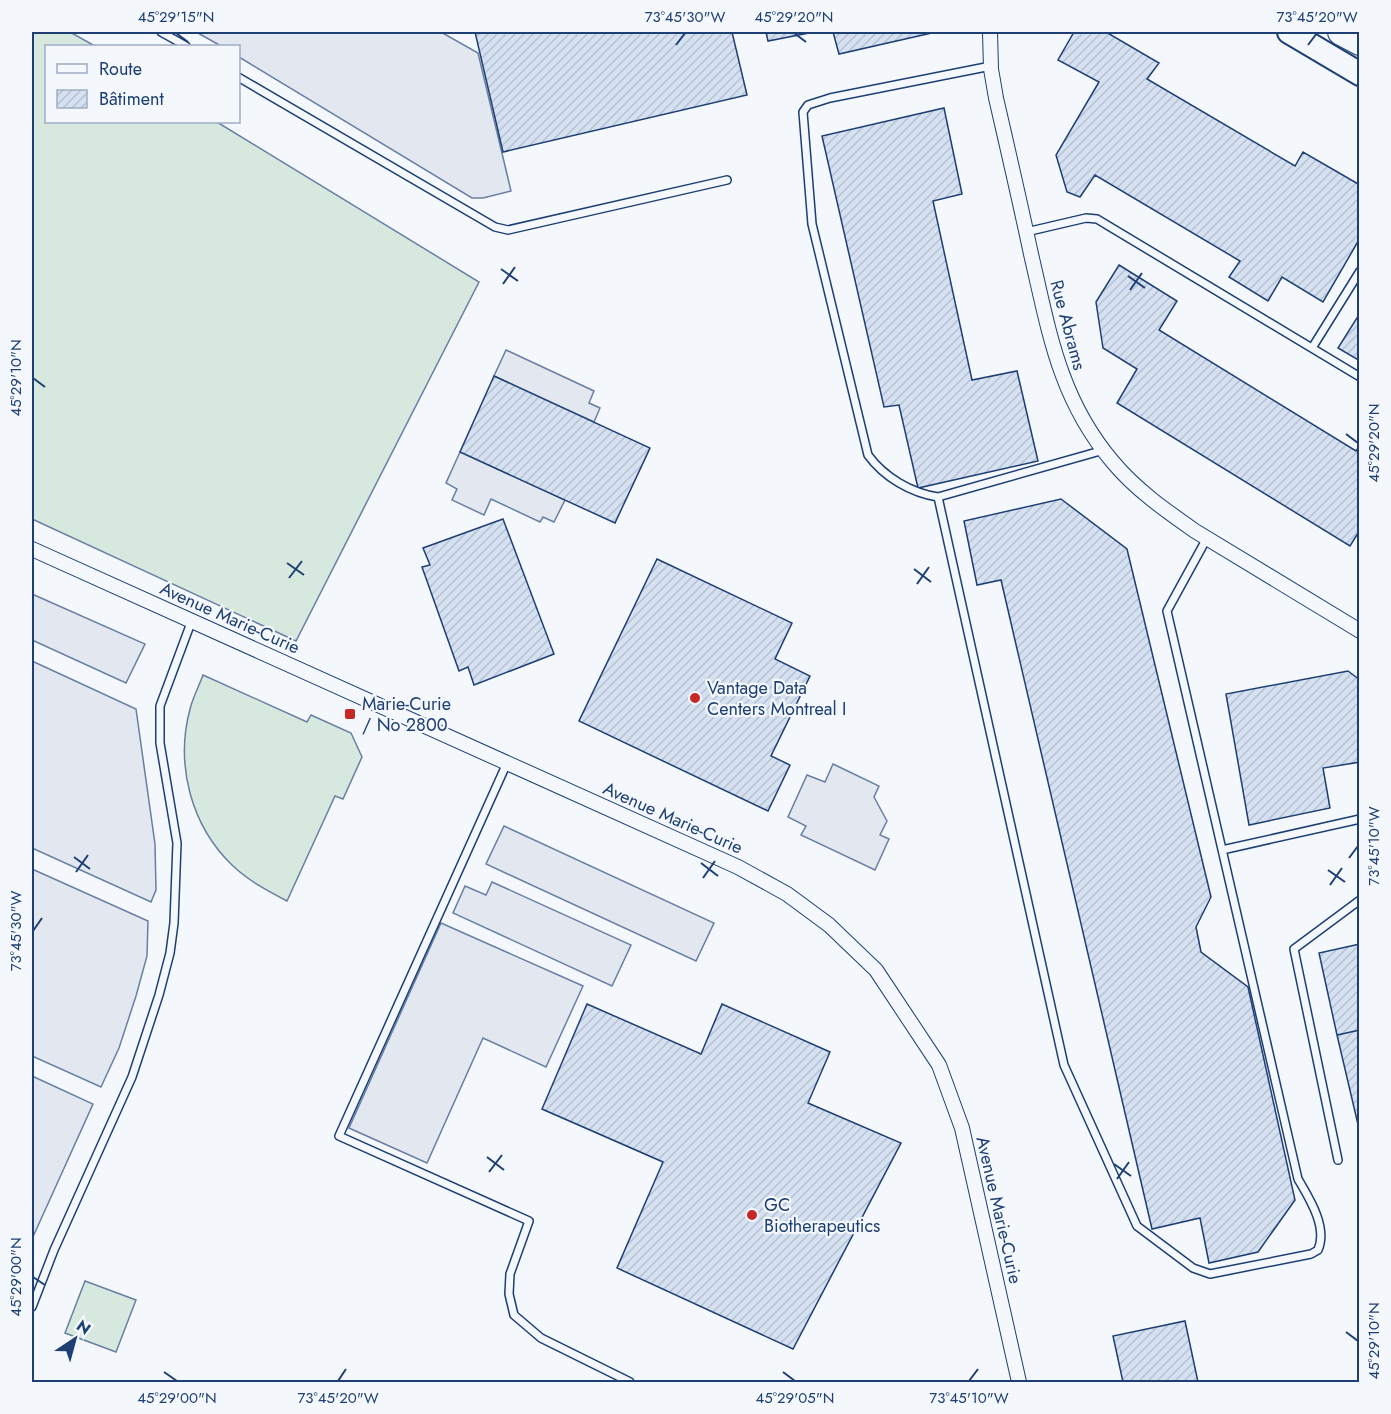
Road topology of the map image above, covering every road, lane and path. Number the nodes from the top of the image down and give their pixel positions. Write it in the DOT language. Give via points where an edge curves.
graph roads {
  1 [pos="161,32"];
  2 [pos="990,32"];
  3 [pos="1289,32"];
  4 [pos="1341,32"];
  5 [pos="1359,42"];
  6 [pos="184,45"];
  7 [pos="991,66"];
  8 [pos="1359,75"];
  9 [pos="240,78"];
  10 [pos="727,180"];
  11 [pos="1026,232"];
  12 [pos="1359,271"];
  13 [pos="1312,348"];
  14 [pos="1359,377"];
  15 [pos="1104,450"];
  16 [pos="938,497"];
  17 [pos="1207,538"];
  18 [pos="32,549"];
  19 [pos="192,620"];
  20 [pos="1359,632"];
  21 [pos="507,763"];
  22 [pos="1359,819"];
  23 [pos="1222,850"];
  24 [pos="1359,900"];
  25 [pos="1338,1160"];
  26 [pos="32,1307"];
  27 [pos="630,1383"];
  28 [pos="1019,1383"];
  1 -- 6 [label="lane"];
  2 -- 7 [label="street, Rue Abrams"];
  3 -- 8 [label="main road"];
  4 -- 5 [label="highway"];
  7 -- 11 [label="street, Rue Abrams"];
  7 -- 16 [label="lane" via="830,98 808,105 803,112 812,224 868,455 878,468 919,494"];
  9 -- 10 [label="lane" via="495,227 508,230"];
  11 -- 13 [label="lane" via="1097,219"];
  11 -- 15 [label="street, Rue Abrams" via="1057,363 1073,401"];
  12 -- 13 [label="lane"];
  13 -- 14 [label="lane"];
  15 -- 16 [label="lane"];
  15 -- 17 [label="street, Rue Abrams" via="1147,496"];
  16 -- 23 [label="lane" via="1064,1065 1137,1226 1193,1268 1210,1274 1311,1254 1322,1242 1315,1208 1298,1179"];
  17 -- 20 [label="street, Rue Abrams"];
  17 -- 23 [label="lane" via="1167,611"];
  18 -- 19 [label="street, Avenue Marie-Curie"];
  19 -- 21 [label="street, Avenue Marie-Curie"];
  19 -- 26 [label="lane" via="160,706 160,742 177,843 170,953 132,1077"];
  21 -- 27 [label="lane" via="339,1136 529,1221 510,1274 514,1315 541,1338"];
  21 -- 28 [label="street, Avenue Marie-Curie" via="738,867 787,894 829,925 876,970 939,1065 962,1128"];
  22 -- 23 [label="lane"];
  24 -- 25 [label="lane" via="1294,950"];
}
